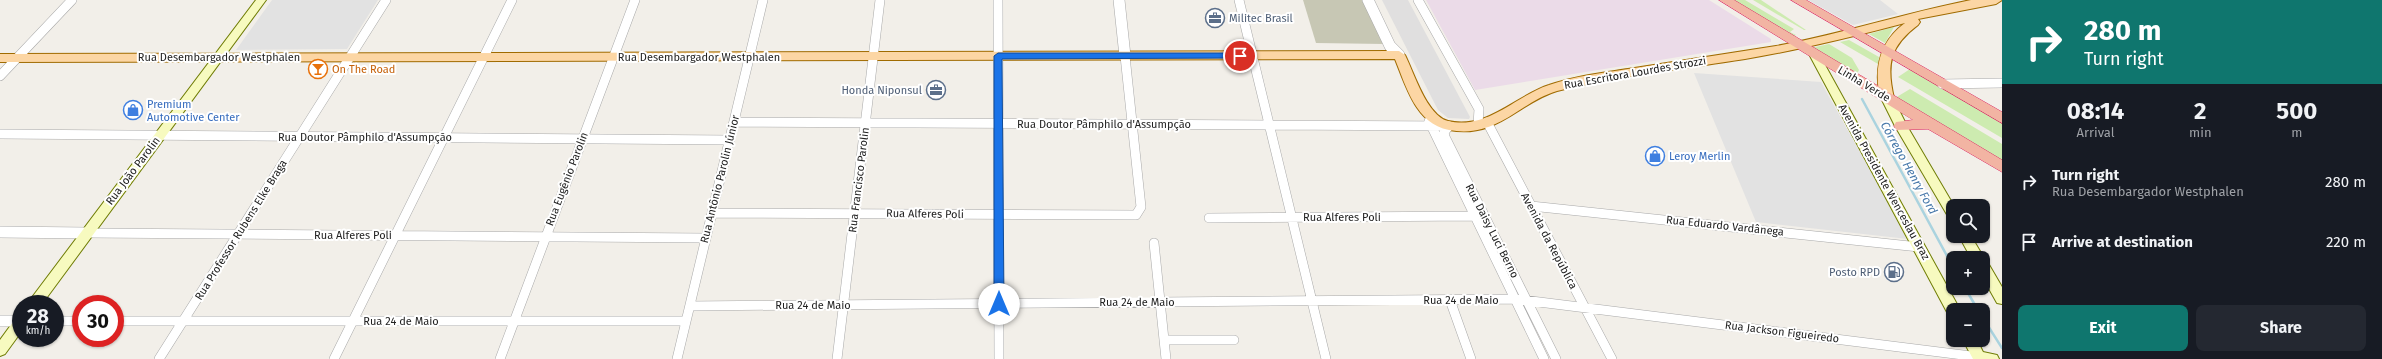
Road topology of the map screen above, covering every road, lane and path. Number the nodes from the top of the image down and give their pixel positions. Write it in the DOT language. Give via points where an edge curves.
graph roads {
  1 [pos="72,0"];
  2 [pos="261,0"];
  3 [pos="386,0"];
  4 [pos="512,0"];
  5 [pos="635,0"];
  6 [pos="763,0"];
  7 [pos="880,0"];
  8 [pos="998,0"];
  9 [pos="1119,0"];
  10 [pos="1239,0"];
  11 [pos="1368,0"];
  12 [pos="1376,0"];
  13 [pos="1418,0"];
  14 [pos="1725,0"];
  15 [pos="1797,0"];
  16 [pos="1996,0"];
  17 [pos="1923,16"];
  18 [pos="1856,34"];
  19 [pos="1800,45"];
  20 [pos="1887,52"];
  21 [pos="1814,54"];
  22 [pos="1399,55"];
  23 [pos="750,56"];
  24 [pos="873,56"];
  25 [pos="998,56"];
  26 [pos="1125,56"];
  27 [pos="1252,56"];
  28 [pos="218,57"];
  29 [pos="350,57"];
  30 [pos="484,57"];
  31 [pos="614,57"];
  32 [pos="0,58"];
  33 [pos="17,58"];
  34 [pos="0,76"];
  35 [pos="2002,83"];
  36 [pos="1942,84"];
  37 [pos="1887,98"];
  38 [pos="1428,113"];
  39 [pos="2002,118"];
  40 [pos="734,122"];
  41 [pos="865,123"];
  42 [pos="1482,123"];
  43 [pos="998,124"];
  44 [pos="1132,124"];
  45 [pos="1930,124"];
  46 [pos="1269,125"];
  47 [pos="1431,126"];
  48 [pos="1449,126"];
  49 [pos="1901,126"];
  50 [pos="0,134"];
  51 [pos="160,136"];
  52 [pos="300,137"];
  53 [pos="443,138"];
  54 [pos="583,139"];
  55 [pos="730,140"];
  56 [pos="2002,168"];
  57 [pos="1946,203"];
  58 [pos="1531,206"];
  59 [pos="712,213"];
  60 [pos="855,214"];
  61 [pos="999,215"];
  62 [pos="1474,216"];
  63 [pos="1291,217"];
  64 [pos="1209,218"];
  65 [pos="0,232"];
  66 [pos="87,233"];
  67 [pos="238,234"];
  68 [pos="395,235"];
  69 [pos="546,236"];
  70 [pos="706,238"];
  71 [pos="1154,242"];
  72 [pos="1919,247"];
  73 [pos="1990,276"];
  74 [pos="1998,287"];
  75 [pos="41,295"];
  76 [pos="1515,299"];
  77 [pos="2002,299"];
  78 [pos="1450,300"];
  79 [pos="1526,300"];
  80 [pos="1312,301"];
  81 [pos="1160,302"];
  82 [pos="1949,303"];
  83 [pos="999,304"];
  84 [pos="844,305"];
  85 [pos="690,306"];
  86 [pos="1584,307"];
  87 [pos="0,321"];
  88 [pos="12,321"];
  89 [pos="124,321"];
  90 [pos="184,321"];
  91 [pos="352,321"];
  92 [pos="514,321"];
  93 [pos="686,321"];
  94 [pos="12,333"];
  95 [pos="1164,340"];
  96 [pos="1234,340"];
  97 [pos="1976,347"];
  98 [pos="0,350"];
  99 [pos="159,359"];
  100 [pos="334,359"];
  101 [pos="500,359"];
  102 [pos="677,359"];
  103 [pos="837,359"];
  104 [pos="999,359"];
  105 [pos="1166,359"];
  106 [pos="1326,359"];
  107 [pos="1471,359"];
  108 [pos="1544,359"];
  109 [pos="1556,359"];
  110 [pos="1612,359"];
  111 [pos="1985,359"];
  1 -- 33 [label="street"];
  2 -- 28 [label="main road, Rua João Parolin"];
  3 -- 29 [label="street, Rua Professor Rubens Elke Braga"];
  4 -- 30 [label="street"];
  5 -- 31 [label="street, Rua Eugênio Parolin"];
  6 -- 23 [label="street, Rua Antônio Parolin Júnior"];
  7 -- 24 [label="street, Rua Francisco Parolin"];
  8 -- 25 [label="street"];
  9 -- 26 [label="street"];
  10 -- 27 [label="street"];
  11 -- 22 [label="street, Rua Daisy Luci Berno" via="1390,46"];
  12 -- 22 [label="street, Rua Daisy Luci Berno" via="1398,43"];
  13 -- 42 [label="street, Avenida da República" via="1468,89"];
  14 -- 19 [label="highway, Linha Verde"];
  15 -- 18 [label="highway"];
  16 -- 17 [label="main road, Rua Escritora Lourdes Strozzi" via="1962,5"];
  17 -- 18 [label="main road, Rua Escritora Lourdes Strozzi"];
  17 -- 20 [label="main road" via="1898,33"];
  18 -- 19 [label="main road, Rua Escritora Lourdes Strozzi"];
  18 -- 20 [label="highway"];
  19 -- 21 [label="highway, Linha Verde"];
  19 -- 42 [label="main road, Rua Escritora Lourdes Strozzi" via="1553,88 1532,97 1502,117"];
  20 -- 36 [label="highway"];
  20 -- 37 [label="main road" via="1884,72"];
  21 -- 37 [label="highway, Linha Verde"];
  21 -- 72 [label="main road, Avenida Presidente Wenceslau Braz"];
  22 -- 27 [label="main road, Rua Desembargador Westphalen"];
  22 -- 38 [label="main road, Rua Daisy Luci Berno"];
  23 -- 24 [label="main road, Rua Desembargador Westphalen"];
  23 -- 31 [label="main road, Rua Desembargador Westphalen"];
  23 -- 40 [label="street, Rua Antônio Parolin Júnior"];
  24 -- 25 [label="main road, Rua Desembargador Westphalen"];
  24 -- 41 [label="street, Rua Francisco Parolin"];
  25 -- 26 [label="main road, Rua Desembargador Westphalen"];
  25 -- 43 [label="street"];
  26 -- 27 [label="main road, Rua Desembargador Westphalen"];
  26 -- 44 [label="street"];
  27 -- 46 [label="street"];
  28 -- 29 [label="main road, Rua Desembargador Westphalen"];
  28 -- 33 [label="main road, Rua Desembargador Westphalen"];
  28 -- 51 [label="main road, Rua João Parolin"];
  29 -- 30 [label="main road, Rua Desembargador Westphalen"];
  29 -- 52 [label="street, Rua Professor Rubens Elke Braga"];
  30 -- 31 [label="main road, Rua Desembargador Westphalen"];
  30 -- 53 [label="street"];
  31 -- 54 [label="street, Rua Eugênio Parolin"];
  32 -- 33 [label="main road, Rua Desembargador Westphalen"];
  33 -- 34 [label="street"];
  35 -- 36 [label="street"];
  36 -- 39 [label="highway"];
  37 -- 45 [label="highway, Linha Verde"];
  37 -- 49 [label="main road"];
  38 -- 47 [label="street, Rua Daisy Luci Berno"];
  38 -- 48 [label="main road, Rua Daisy Luci Berno" via="1437,122"];
  40 -- 41 [label="street, Rua Doutor Pâmphilo d'Assumpção"];
  40 -- 55 [label="street, Rua Antônio Parolin Júnior"];
  41 -- 43 [label="street, Rua Doutor Pâmphilo d'Assumpção"];
  41 -- 60 [label="street, Rua Francisco Parolin"];
  42 -- 48 [label="main road, Rua Escritora Lourdes Strozzi"];
  42 -- 58 [label="street, Avenida da República"];
  43 -- 44 [label="street, Rua Doutor Pâmphilo d'Assumpção"];
  43 -- 61 [label="street"];
  44 -- 46 [label="street, Rua Doutor Pâmphilo d'Assumpção"];
  44 -- 61 [label="street, Rua Alferes Poli" via="1141,207 1138,214"];
  45 -- 49 [label="highway" via="1914,123"];
  45 -- 56 [label="highway, Linha Verde"];
  46 -- 47 [label="street, Rua Doutor Pâmphilo d'Assumpção"];
  46 -- 63 [label="street"];
  47 -- 48 [label="street, Rua Doutor Pâmphilo d'Assumpção"];
  47 -- 62 [label="street, Rua Daisy Luci Berno"];
  48 -- 79 [label="street, Rua Daisy Luci Berno" via="1444,132 1445,137"];
  49 -- 57 [label="main road"];
  50 -- 51 [label="street, Rua Doutor Pâmphilo d'Assumpção"];
  51 -- 52 [label="street, Rua Doutor Pâmphilo d'Assumpção"];
  51 -- 66 [label="main road, Rua João Parolin"];
  52 -- 53 [label="street, Rua Doutor Pâmphilo d'Assumpção"];
  52 -- 67 [label="street, Rua Professor Rubens Elke Braga"];
  53 -- 54 [label="street, Rua Doutor Pâmphilo d'Assumpção"];
  53 -- 68 [label="street"];
  54 -- 55 [label="street, Rua Doutor Pâmphilo d'Assumpção"];
  54 -- 69 [label="street, Rua Eugênio Parolin"];
  55 -- 59 [label="street, Rua Antônio Parolin Júnior"];
  58 -- 72 [label="street, Rua Eduardo Vardânega"];
  58 -- 86 [label="street, Avenida da República"];
  59 -- 60 [label="street, Rua Alferes Poli"];
  59 -- 70 [label="street, Rua Antônio Parolin Júnior"];
  60 -- 61 [label="street, Rua Alferes Poli"];
  60 -- 84 [label="street, Rua Francisco Parolin"];
  61 -- 83 [label="street"];
  62 -- 63 [label="street, Rua Alferes Poli"];
  62 -- 76 [label="street, Rua Daisy Luci Berno"];
  63 -- 64 [label="street, Rua Alferes Poli"];
  63 -- 80 [label="street"];
  65 -- 66 [label="street, Rua Alferes Poli"];
  66 -- 67 [label="street, Rua Alferes Poli"];
  66 -- 75 [label="main road, Rua João Parolin"];
  67 -- 68 [label="street, Rua Alferes Poli"];
  67 -- 90 [label="street, Rua Professor Rubens Elke Braga"];
  68 -- 69 [label="street, Rua Alferes Poli"];
  68 -- 91 [label="street"];
  69 -- 70 [label="street, Rua Alferes Poli"];
  69 -- 92 [label="street, Rua Eugênio Parolin"];
  70 -- 85 [label="street, Rua Antônio Parolin Júnior"];
  71 -- 81 [label="street"];
  72 -- 82 [label="main road, Avenida Presidente Wenceslau Braz"];
  73 -- 74 [label="main road"];
  74 -- 77 [label="main road"];
  76 -- 78 [label="street, Rua 24 de Maio"];
  76 -- 79 [label="street, Rua 24 de Maio"];
  76 -- 108 [label="street, Rua Daisy Luci Berno"];
  78 -- 80 [label="street, Rua 24 de Maio"];
  78 -- 107 [label="street"];
  79 -- 86 [label="street, Rua 24 de Maio"];
  79 -- 109 [label="street, Rua Daisy Luci Berno"];
  80 -- 81 [label="street, Rua 24 de Maio"];
  80 -- 106 [label="street"];
  81 -- 83 [label="street, Rua 24 de Maio"];
  81 -- 95 [label="street"];
  83 -- 84 [label="street, Rua 24 de Maio"];
  83 -- 104 [label="street"];
  84 -- 85 [label="street, Rua 24 de Maio"];
  84 -- 103 [label="street, Rua Francisco Parolin"];
  85 -- 93 [label="street, Rua Antônio Parolin Júnior"];
  86 -- 110 [label="street, Avenida da República"];
  86 -- 111 [label="street, Rua Jackson Figueiredo"];
  87 -- 88 [label="street"];
  89 -- 90 [label="street, Rua 24 de Maio"];
  90 -- 91 [label="street, Rua 24 de Maio"];
  90 -- 99 [label="street, Rua Professor Rubens Elke Braga"];
  91 -- 92 [label="street, Rua 24 de Maio"];
  91 -- 100 [label="street"];
  92 -- 93 [label="street, Rua 24 de Maio"];
  92 -- 101 [label="street, Rua Eugênio Parolin"];
  93 -- 102 [label="street, Rua Antônio Parolin Júnior"];
  94 -- 98 [label="main road"];
  95 -- 96 [label="street"];
  95 -- 105 [label="street"];
  97 -- 111 [label="main road"];
}
